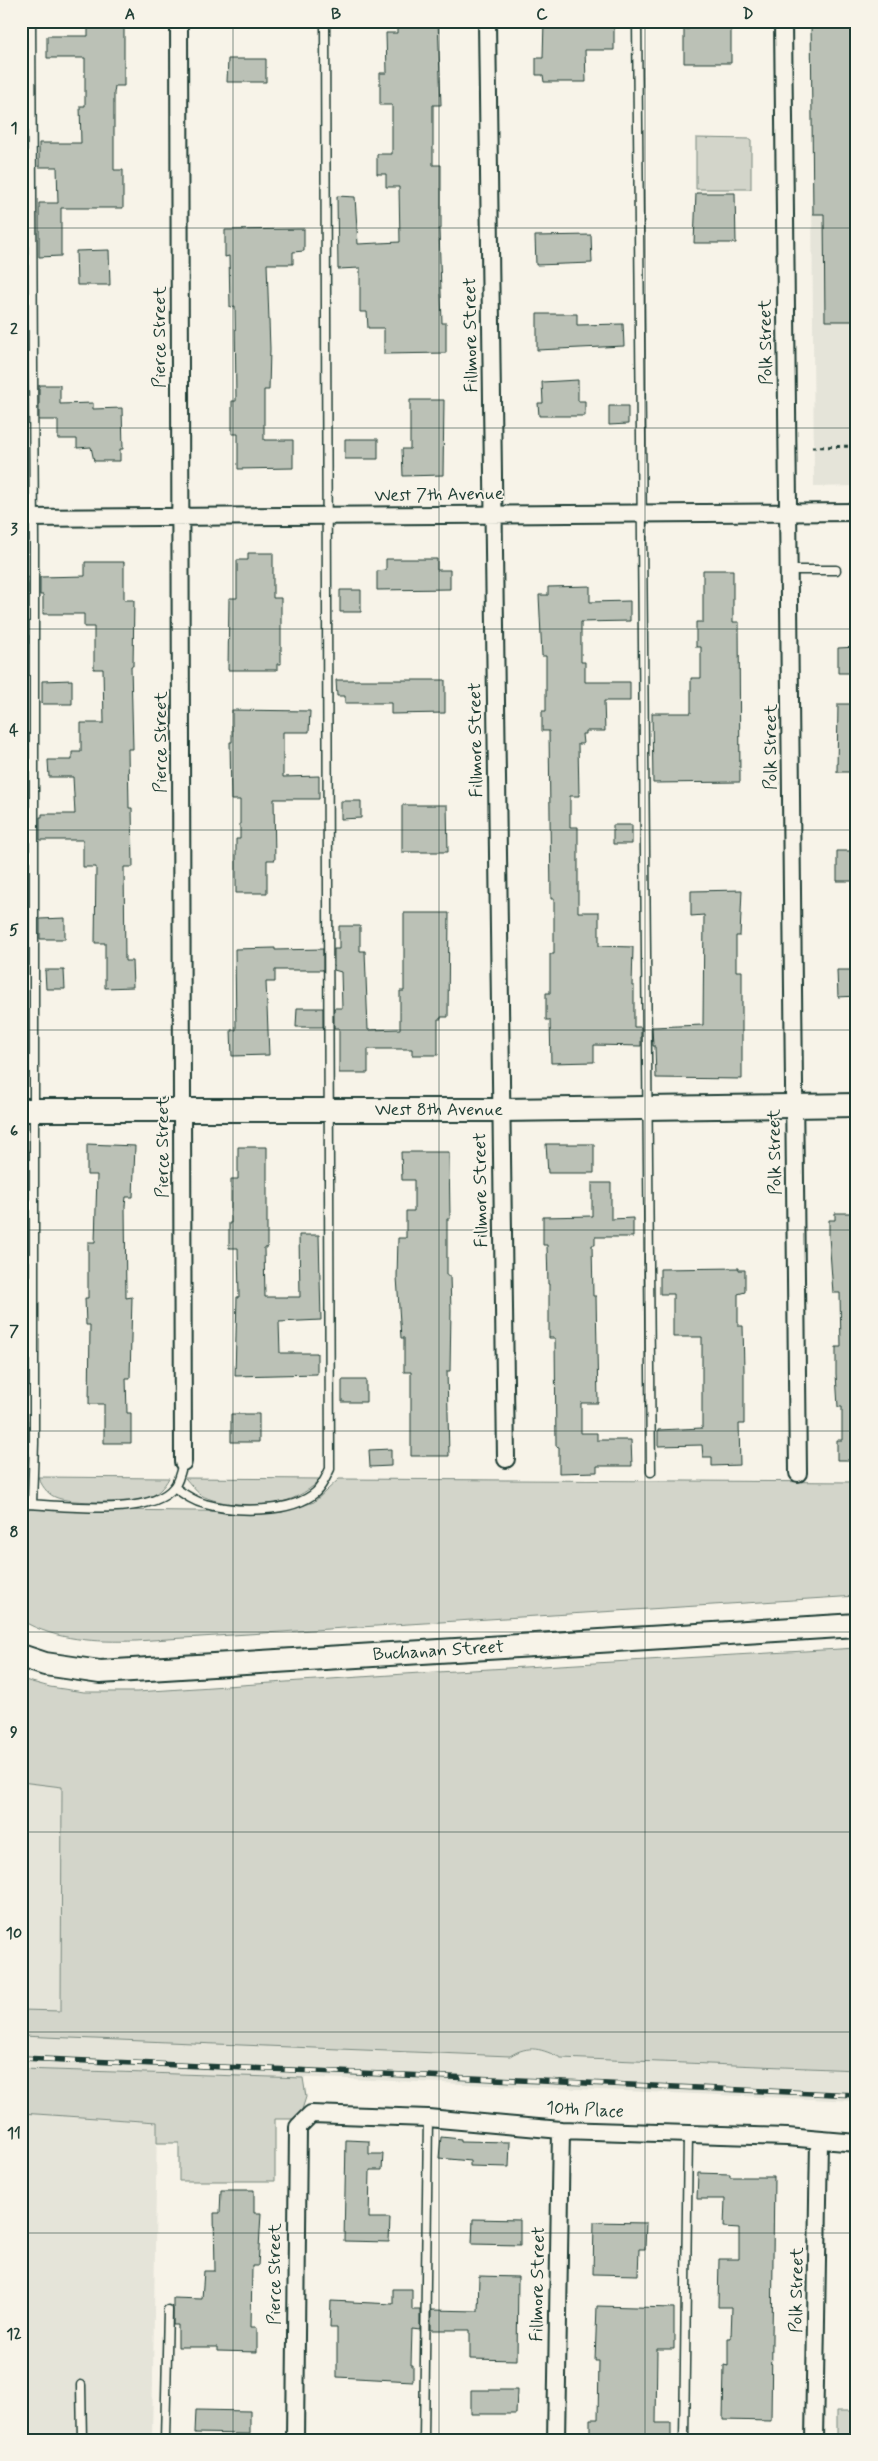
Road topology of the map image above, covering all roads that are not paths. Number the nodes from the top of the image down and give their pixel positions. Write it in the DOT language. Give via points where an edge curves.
graph roads {
  1 [pos="30,21"];
  2 [pos="179,21"];
  3 [pos="325,21"];
  4 [pos="488,21"];
  5 [pos="637,21"];
  6 [pos="783,21"];
  7 [pos="789,512"];
  8 [pos="857,512"];
  9 [pos="641,514"];
  10 [pos="494,515"];
  11 [pos="180,516"];
  12 [pos="325,517"];
  13 [pos="27,518"];
  14 [pos="790,570"];
  15 [pos="836,570"];
  16 [pos="857,1105"];
  17 [pos="794,1106"];
  18 [pos="647,1108"];
  19 [pos="27,1110"];
  20 [pos="328,1110"];
  21 [pos="500,1110"];
  22 [pos="183,1111"];
  23 [pos="506,1458"];
  24 [pos="183,1462"];
  25 [pos="651,1472"];
  26 [pos="798,1473"];
  27 [pos="174,1487"];
  28 [pos="21,1504"];
  29 [pos="32,1504"];
  30 [pos="857,1625"];
  31 [pos="21,1656"];
  32 [pos="311,2114"];
  33 [pos="428,2118"];
  34 [pos="561,2130"];
  35 [pos="688,2134"];
  36 [pos="819,2141"];
  37 [pos="857,2142"];
  38 [pos="168,2310"];
  39 [pos="81,2385"];
  40 [pos="82,2440"];
  41 [pos="165,2440"];
  42 [pos="295,2440"];
  43 [pos="424,2440"];
  44 [pos="556,2440"];
  45 [pos="684,2440"];
  46 [pos="814,2440"];
  1 -- 13 [label="lane"];
  2 -- 11 [label="street, Pierce Street"];
  3 -- 12 [label="lane"];
  4 -- 10 [label="street, Fillmore Street"];
  5 -- 9 [label="lane"];
  6 -- 7 [label="street, Polk Street"];
  7 -- 8 [label="street, West 7th Avenue"];
  7 -- 9 [label="street, West 7th Avenue"];
  7 -- 14 [label="street, Polk Street"];
  9 -- 10 [label="street, West 7th Avenue"];
  9 -- 18 [label="lane"];
  10 -- 12 [label="street, West 7th Avenue"];
  10 -- 21 [label="street, Fillmore Street"];
  11 -- 12 [label="street, West 7th Avenue"];
  11 -- 13 [label="street, West 7th Avenue"];
  11 -- 22 [label="street, Pierce Street"];
  12 -- 20 [label="lane"];
  13 -- 19 [label="lane"];
  14 -- 15 [label="lane"];
  14 -- 17 [label="street, Polk Street"];
  16 -- 17 [label="street, West 8th Avenue"];
  17 -- 18 [label="street, West 8th Avenue"];
  17 -- 26 [label="street, Polk Street"];
  18 -- 21 [label="street, West 8th Avenue"];
  18 -- 25 [label="lane"];
  19 -- 22 [label="street, West 8th Avenue"];
  19 -- 29 [label="lane" via="34,1444"];
  20 -- 21 [label="street, West 8th Avenue"];
  20 -- 22 [label="street, West 8th Avenue"];
  20 -- 27 [label="lane" via="330,1469 316,1492 298,1502 275,1508 205,1504"];
  21 -- 23 [label="street, Fillmore Street"];
  22 -- 24 [label="street, Pierce Street"];
  24 -- 27 [label="lane"];
  27 -- 29 [label="lane" via="142,1505 81,1507"];
  28 -- 29 [label="lane"];
  30 -- 31 [label="street, Buchanan Street" via="108,1671 64,1668"];
  32 -- 33 [label="street, 10th Place"];
  32 -- 42 [label="street, Pierce Street" via="298,2127"];
  33 -- 34 [label="street, 10th Place"];
  33 -- 43 [label="lane"];
  34 -- 35 [label="street, 10th Place"];
  34 -- 44 [label="street, Fillmore Street"];
  35 -- 36 [label="street, 10th Place"];
  35 -- 45 [label="lane"];
  36 -- 37 [label="street, 10th Place"];
  36 -- 46 [label="street, Polk Street"];
  38 -- 41 [label="lane"];
  39 -- 40 [label="lane"];
}
